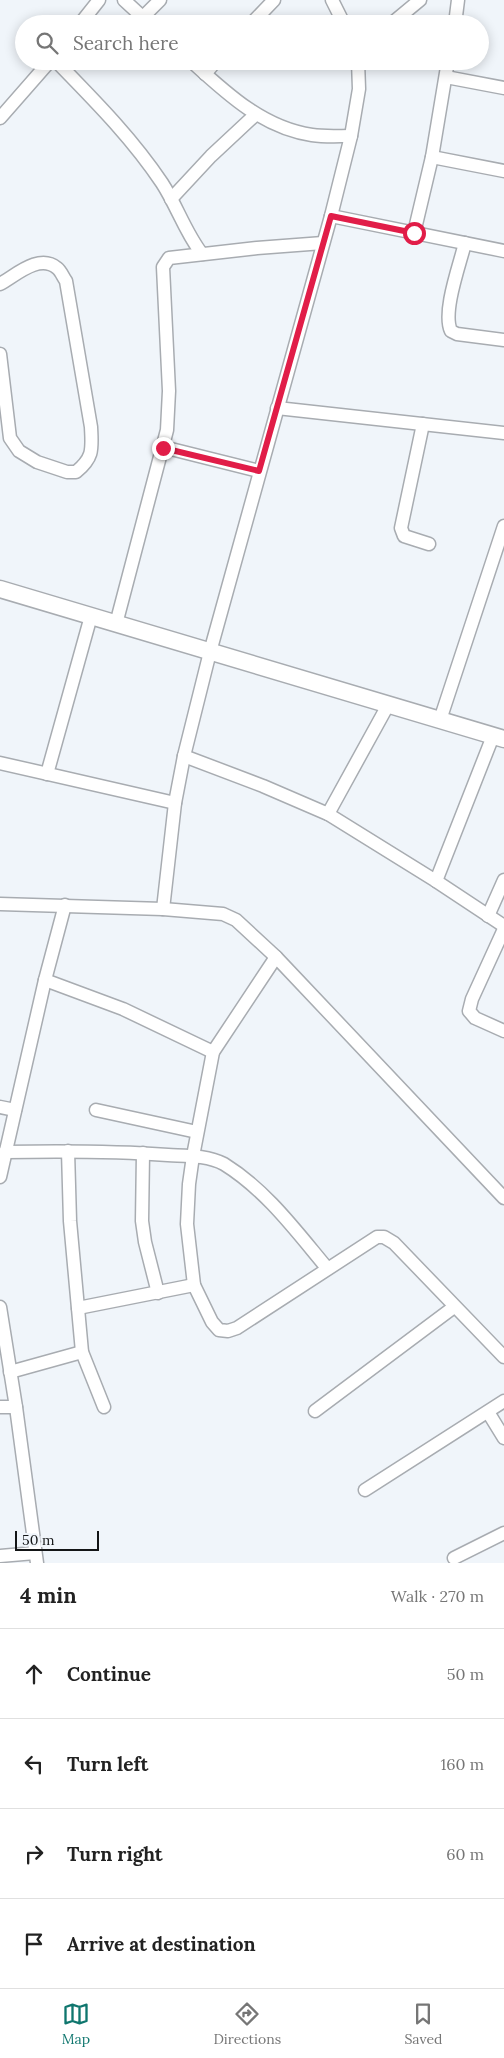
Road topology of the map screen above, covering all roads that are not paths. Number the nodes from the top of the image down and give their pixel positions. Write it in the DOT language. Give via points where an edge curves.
graph roads {
  1 [pos="99,0"];
  2 [pos="124,0"];
  3 [pos="160,0"];
  4 [pos="274,0"];
  5 [pos="332,0"];
  6 [pos="420,0"];
  7 [pos="458,0"];
  8 [pos="87,15"];
  9 [pos="140,15"];
  10 [pos="150,15"];
  11 [pos="260,15"];
  12 [pos="340,15"];
  13 [pos="401,15"];
  14 [pos="456,15"];
  15 [pos="42,70"];
  16 [pos="64,70"];
  17 [pos="201,70"];
  18 [pos="208,70"];
  19 [pos="358,70"];
  20 [pos="447,70"];
  21 [pos="205,74"];
  22 [pos="446,77"];
  23 [pos="504,88"];
  24 [pos="255,115"];
  25 [pos="0,118"];
  26 [pos="351,136"];
  27 [pos="432,157"];
  28 [pos="504,171"];
  29 [pos="171,199"];
  30 [pos="331,216"];
  31 [pos="414,233"];
  32 [pos="323,243"];
  33 [pos="464,243"];
  34 [pos="504,251"];
  35 [pos="202,254"];
  36 [pos="0,284"];
  37 [pos="504,340"];
  38 [pos="0,354"];
  39 [pos="277,408"];
  40 [pos="422,424"];
  41 [pos="504,433"];
  42 [pos="163,448"];
  43 [pos="259,471"];
  44 [pos="504,526"];
  45 [pos="429,544"];
  46 [pos="0,589"];
  47 [pos="91,616"];
  48 [pos="116,624"];
  49 [pos="210,652"];
  50 [pos="388,705"];
  51 [pos="440,720"];
  52 [pos="498,738"];
  53 [pos="184,756"];
  54 [pos="0,763"];
  55 [pos="47,774"];
  56 [pos="175,803"];
  57 [pos="328,814"];
  58 [pos="504,880"];
  59 [pos="436,881"];
  60 [pos="0,904"];
  61 [pos="65,905"];
  62 [pos="163,909"];
  63 [pos="488,916"];
  64 [pos="504,928"];
  65 [pos="276,957"];
  66 [pos="45,980"];
  67 [pos="504,1031"];
  68 [pos="213,1052"];
  69 [pos="0,1108"];
  70 [pos="14,1110"];
  71 [pos="96,1110"];
  72 [pos="198,1132"];
  73 [pos="68,1151"];
  74 [pos="5,1152"];
  75 [pos="143,1153"];
  76 [pos="193,1156"];
  77 [pos="0,1177"];
  78 [pos="504,1198"];
  79 [pos="327,1268"];
  80 [pos="194,1285"];
  81 [pos="158,1292"];
  82 [pos="0,1307"];
  83 [pos="454,1307"];
  84 [pos="78,1308"];
  85 [pos="82,1352"];
  86 [pos="504,1357"];
  87 [pos="10,1372"];
  88 [pos="504,1401"];
  89 [pos="0,1407"];
  90 [pos="16,1407"];
  91 [pos="104,1407"];
  92 [pos="315,1410"];
  93 [pos="488,1412"];
  94 [pos="504,1438"];
  95 [pos="364,1490"];
  96 [pos="504,1533"];
  97 [pos="0,1556"];
  98 [pos="36,1558"];
  99 [pos="454,1558"];
  1 -- 8 [label="street"];
  2 -- 9 [label="street"];
  3 -- 10 [label="street"];
  4 -- 11 [label="street"];
  5 -- 12 [label="street"];
  6 -- 13 [label="street"];
  7 -- 14 [label="street"];
  15 -- 25 [label="street"];
  16 -- 29 [label="street" via="133,143"];
  17 -- 21 [label="street"];
  18 -- 21 [label="street"];
  19 -- 26 [label="street" via="359,89"];
  20 -- 22 [label="street"];
  21 -- 24 [label="street"];
  22 -- 23 [label="street"];
  22 -- 27 [label="street"];
  24 -- 26 [label="street" via="285,129 313,135"];
  24 -- 29 [label="street"];
  26 -- 30 [label="street"];
  27 -- 28 [label="street"];
  27 -- 31 [label="street"];
  29 -- 35 [label="street"];
  30 -- 31 [label="street"];
  30 -- 32 [label="street"];
  31 -- 33 [label="street"];
  32 -- 35 [label="street"];
  32 -- 39 [label="street"];
  33 -- 34 [label="street"];
  33 -- 37 [label="street" via="448,326 457,334"];
  35 -- 42 [label="street" via="170,258 163,267 169,391"];
  36 -- 38 [label="street" via="27,267 41,264 56,267 66,281 91,427 92,452 86,464 76,472 37,462 19,452 10,438"];
  39 -- 40 [label="street"];
  39 -- 43 [label="street"];
  40 -- 41 [label="street"];
  40 -- 45 [label="street" via="401,528 404,536"];
  42 -- 43 [label="street"];
  42 -- 48 [label="street"];
  43 -- 49 [label="street"];
  44 -- 51 [label="street"];
  46 -- 47 [label="main road"];
  47 -- 48 [label="main road"];
  47 -- 55 [label="street"];
  48 -- 49 [label="main road"];
  49 -- 50 [label="main road"];
  49 -- 53 [label="street"];
  50 -- 51 [label="main road"];
  50 -- 57 [label="street"];
  51 -- 52 [label="main road"];
  52 -- 59 [label="street"];
  53 -- 56 [label="street"];
  53 -- 57 [label="street"];
  54 -- 55 [label="street"];
  55 -- 56 [label="street"];
  56 -- 62 [label="street"];
  57 -- 59 [label="street"];
  58 -- 63 [label="street"];
  59 -- 63 [label="street"];
  60 -- 61 [label="street"];
  61 -- 62 [label="street"];
  61 -- 66 [label="street"];
  62 -- 65 [label="street" via="223,914 236,920"];
  63 -- 64 [label="street"];
  64 -- 67 [label="street" via="472,999 470,1011 476,1018"];
  65 -- 68 [label="street"];
  65 -- 78 [label="street"];
  66 -- 68 [label="street" via="123,1009"];
  66 -- 70 [label="street"];
  68 -- 72 [label="street"];
  69 -- 70 [label="street"];
  70 -- 74 [label="street"];
  71 -- 72 [label="street"];
  72 -- 76 [label="street"];
  73 -- 74 [label="street"];
  73 -- 75 [label="street"];
  73 -- 84 [label="street"];
  74 -- 77 [label="street"];
  75 -- 76 [label="street"];
  75 -- 81 [label="street" via="142,1221"];
  76 -- 79 [label="street" via="211,1158 223,1164 262,1192"];
  76 -- 80 [label="street" via="187,1224"];
  79 -- 80 [label="street" via="228,1331 220,1330 212,1322"];
  79 -- 83 [label="street" via="376,1237 384,1237 394,1243"];
  80 -- 81 [label="street"];
  81 -- 84 [label="street"];
  82 -- 87 [label="street"];
  83 -- 86 [label="street"];
  83 -- 92 [label="street"];
  84 -- 85 [label="street"];
  85 -- 87 [label="street"];
  85 -- 91 [label="street"];
  87 -- 90 [label="street"];
  88 -- 93 [label="street"];
  89 -- 90 [label="street"];
  90 -- 98 [label="street"];
  93 -- 94 [label="street"];
  93 -- 95 [label="street"];
  96 -- 99 [label="street"];
  97 -- 98 [label="street"];
}
